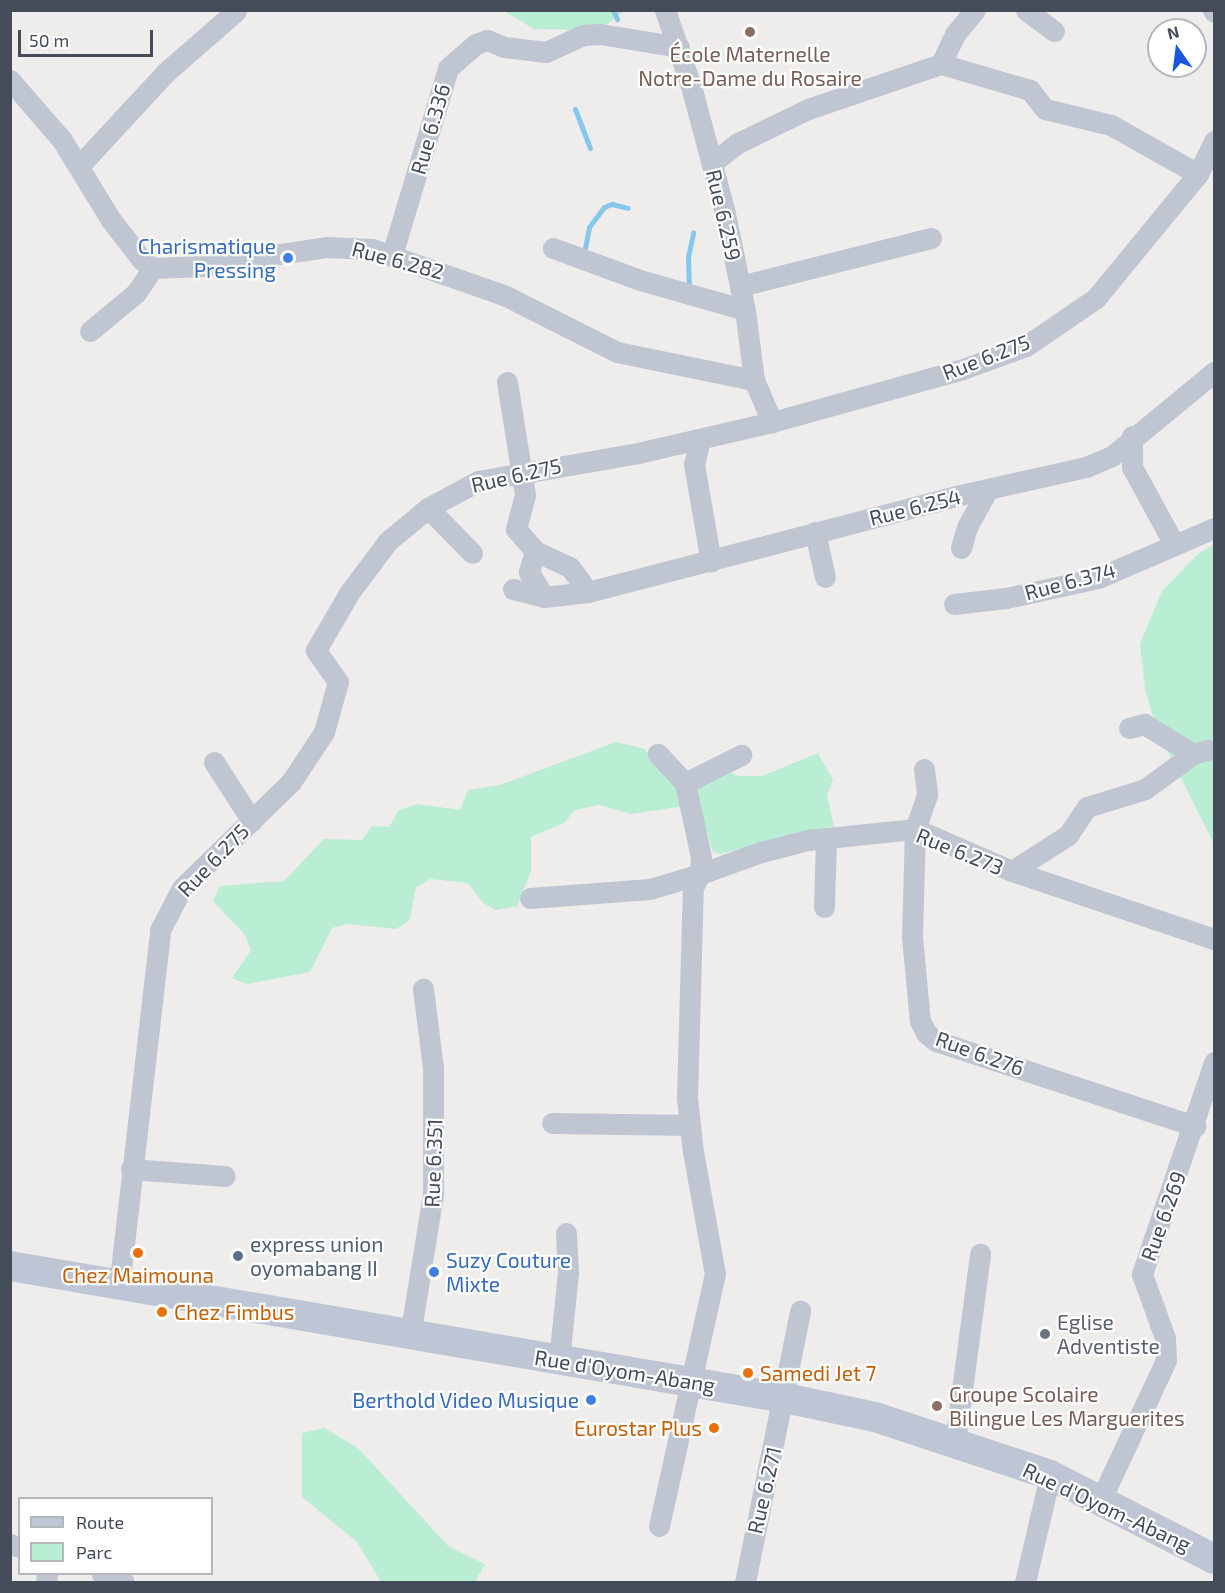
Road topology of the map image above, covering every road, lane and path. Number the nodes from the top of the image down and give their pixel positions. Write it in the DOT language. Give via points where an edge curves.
graph roads {
  1 [pos="665,10"];
  2 [pos="975,10"];
  3 [pos="1026,10"];
  4 [pos="236,11"];
  5 [pos="1054,31"];
  6 [pos="679,47"];
  7 [pos="941,64"];
  8 [pos="10,80"];
  9 [pos="1215,141"];
  10 [pos="712,163"];
  11 [pos="79,166"];
  12 [pos="1198,174"];
  13 [pos="931,238"];
  14 [pos="553,248"];
  15 [pos="392,255"];
  16 [pos="153,268"];
  17 [pos="740,286"];
  18 [pos="745,310"];
  19 [pos="90,331"];
  20 [pos="1215,372"];
  21 [pos="754,380"];
  22 [pos="507,382"];
  23 [pos="772,422"];
  24 [pos="1132,436"];
  25 [pos="700,439"];
  26 [pos="520,472"];
  27 [pos="988,489"];
  28 [pos="428,508"];
  29 [pos="1215,528"];
  30 [pos="815,532"];
  31 [pos="1174,544"];
  32 [pos="961,548"];
  33 [pos="535,551"];
  34 [pos="472,553"];
  35 [pos="711,562"];
  36 [pos="825,577"];
  37 [pos="513,589"];
  38 [pos="588,592"];
  39 [pos="544,597"];
  40 [pos="954,604"];
  41 [pos="1129,728"];
  42 [pos="1207,750"];
  43 [pos="658,754"];
  44 [pos="741,755"];
  45 [pos="214,762"];
  46 [pos="924,769"];
  47 [pos="685,783"];
  48 [pos="252,820"];
  49 [pos="915,829"];
  50 [pos="826,839"];
  51 [pos="1012,872"];
  52 [pos="700,874"];
  53 [pos="530,898"];
  54 [pos="824,907"];
  55 [pos="1215,939"];
  56 [pos="423,989"];
  57 [pos="1215,1062"];
  58 [pos="552,1123"];
  59 [pos="690,1125"];
  60 [pos="1195,1126"];
  61 [pos="131,1169"];
  62 [pos="225,1176"];
  63 [pos="566,1233"];
  64 [pos="980,1254"];
  65 [pos="10,1266"];
  66 [pos="119,1287"];
  67 [pos="800,1311"];
  68 [pos="410,1336"];
  69 [pos="559,1360"];
  70 [pos="689,1381"];
  71 [pos="785,1398"];
  72 [pos="956,1442"];
  73 [pos="1050,1475"];
  74 [pos="1101,1499"];
  75 [pos="659,1526"];
  76 [pos="1215,1558"];
  77 [pos="105,1575"];
  78 [pos="124,1582"];
  79 [pos="745,1582"];
  80 [pos="1025,1582"];
  1 -- 6 [label="street, Rue 6.259"];
  2 -- 7 [label="street" via="955,34"];
  3 -- 5 [label="street"];
  4 -- 11 [label="street" via="165,73"];
  6 -- 10 [label="street, Rue 6.259"];
  6 -- 15 [label="street, Rue 6.336" via="600,34 583,35 546,52 504,47 486,40 476,44 448,68"];
  7 -- 10 [label="street" via="808,109 738,143"];
  7 -- 12 [label="street" via="1030,90 1045,109 1111,125"];
  8 -- 11 [label="street" via="40,110"];
  9 -- 12 [label="street, Rue 6.275"];
  10 -- 17 [label="street, Rue 6.259"];
  11 -- 16 [label="street" via="111,220 142,260"];
  12 -- 23 [label="street, Rue 6.275" via="1096,298 1026,346 963,369"];
  13 -- 17 [label="street"];
  14 -- 18 [label="street"];
  15 -- 16 [label="street, Rue 6.282" via="345,245 167,270"];
  15 -- 21 [label="street, Rue 6.282" via="506,296 617,351"];
  16 -- 19 [label="street" via="136,293"];
  17 -- 18 [label="street, Rue 6.259"];
  18 -- 21 [label="street, Rue 6.259"];
  20 -- 24 [label="street, Rue 6.254"];
  21 -- 23 [label="street, Rue 6.259"];
  22 -- 26 [label="street"];
  23 -- 25 [label="street, Rue 6.275"];
  24 -- 27 [label="street, Rue 6.254" via="1112,456 1086,467"];
  24 -- 31 [label="street" via="1132,467"];
  25 -- 26 [label="street, Rue 6.275"];
  25 -- 35 [label="street" via="694,464"];
  26 -- 28 [label="street, Rue 6.275" via="478,481"];
  26 -- 33 [label="street" via="525,495 516,529"];
  27 -- 30 [label="street, Rue 6.254"];
  27 -- 32 [label="street" via="967,527"];
  28 -- 34 [label="street"];
  28 -- 48 [label="street, Rue 6.275" via="388,541 349,593 316,650 338,682 324,732 291,782"];
  29 -- 31 [label="street, Rue 6.374"];
  30 -- 35 [label="street, Rue 6.254"];
  30 -- 36 [label="street"];
  31 -- 40 [label="street, Rue 6.374" via="1098,578"];
  33 -- 38 [label="street" via="570,567"];
  33 -- 39 [label="street" via="529,572"];
  35 -- 38 [label="street, Rue 6.254"];
  37 -- 39 [label="street, Rue 6.254"];
  38 -- 39 [label="street, Rue 6.254"];
  41 -- 42 [label="street" via="1144,724"];
  42 -- 51 [label="street" via="1145,789 1087,807 1068,835"];
  43 -- 47 [label="street"];
  44 -- 47 [label="street"];
  45 -- 48 [label="street"];
  46 -- 49 [label="street" via="927,795"];
  47 -- 52 [label="street" via="701,857"];
  48 -- 61 [label="street, Rue 6.275" via="182,888 160,930"];
  49 -- 50 [label="street, Rue 6.273"];
  49 -- 51 [label="street, Rue 6.273"];
  49 -- 60 [label="street, Rue 6.276" via="912,937 920,1021 926,1033 936,1041"];
  50 -- 52 [label="street, Rue 6.273" via="761,852"];
  50 -- 54 [label="street"];
  51 -- 55 [label="street, Rue 6.273"];
  52 -- 53 [label="street, Rue 6.273" via="650,889"];
  52 -- 59 [label="street" via="693,887"];
  56 -- 68 [label="street, Rue 6.351" via="433,1068 433,1194"];
  57 -- 60 [label="street, Rue 6.269"];
  58 -- 59 [label="street"];
  59 -- 70 [label="street" via="715,1274"];
  60 -- 74 [label="street, Rue 6.269" via="1142,1274 1165,1338 1166,1360"];
  61 -- 62 [label="street"];
  61 -- 66 [label="street, Rue 6.275"];
  63 -- 69 [label="street" via="568,1273"];
  64 -- 72 [label="street"];
  65 -- 66 [label="main road, Rue d'Oyom-Abang"];
  66 -- 68 [label="main road, Rue d'Oyom-Abang"];
  67 -- 71 [label="street, Rue 6.271"];
  68 -- 69 [label="main road, Rue d'Oyom-Abang"];
  69 -- 70 [label="main road, Rue d'Oyom-Abang"];
  70 -- 71 [label="main road, Rue d'Oyom-Abang"];
  70 -- 75 [label="street"];
  71 -- 72 [label="main road, Rue d'Oyom-Abang" via="875,1417"];
  71 -- 79 [label="street, Rue 6.271"];
  72 -- 73 [label="main road, Rue d'Oyom-Abang"];
  73 -- 74 [label="main road, Rue d'Oyom-Abang"];
  73 -- 80 [label="street"];
  74 -- 76 [label="main road, Rue d'Oyom-Abang"];
  77 -- 78 [label="street"];
}
